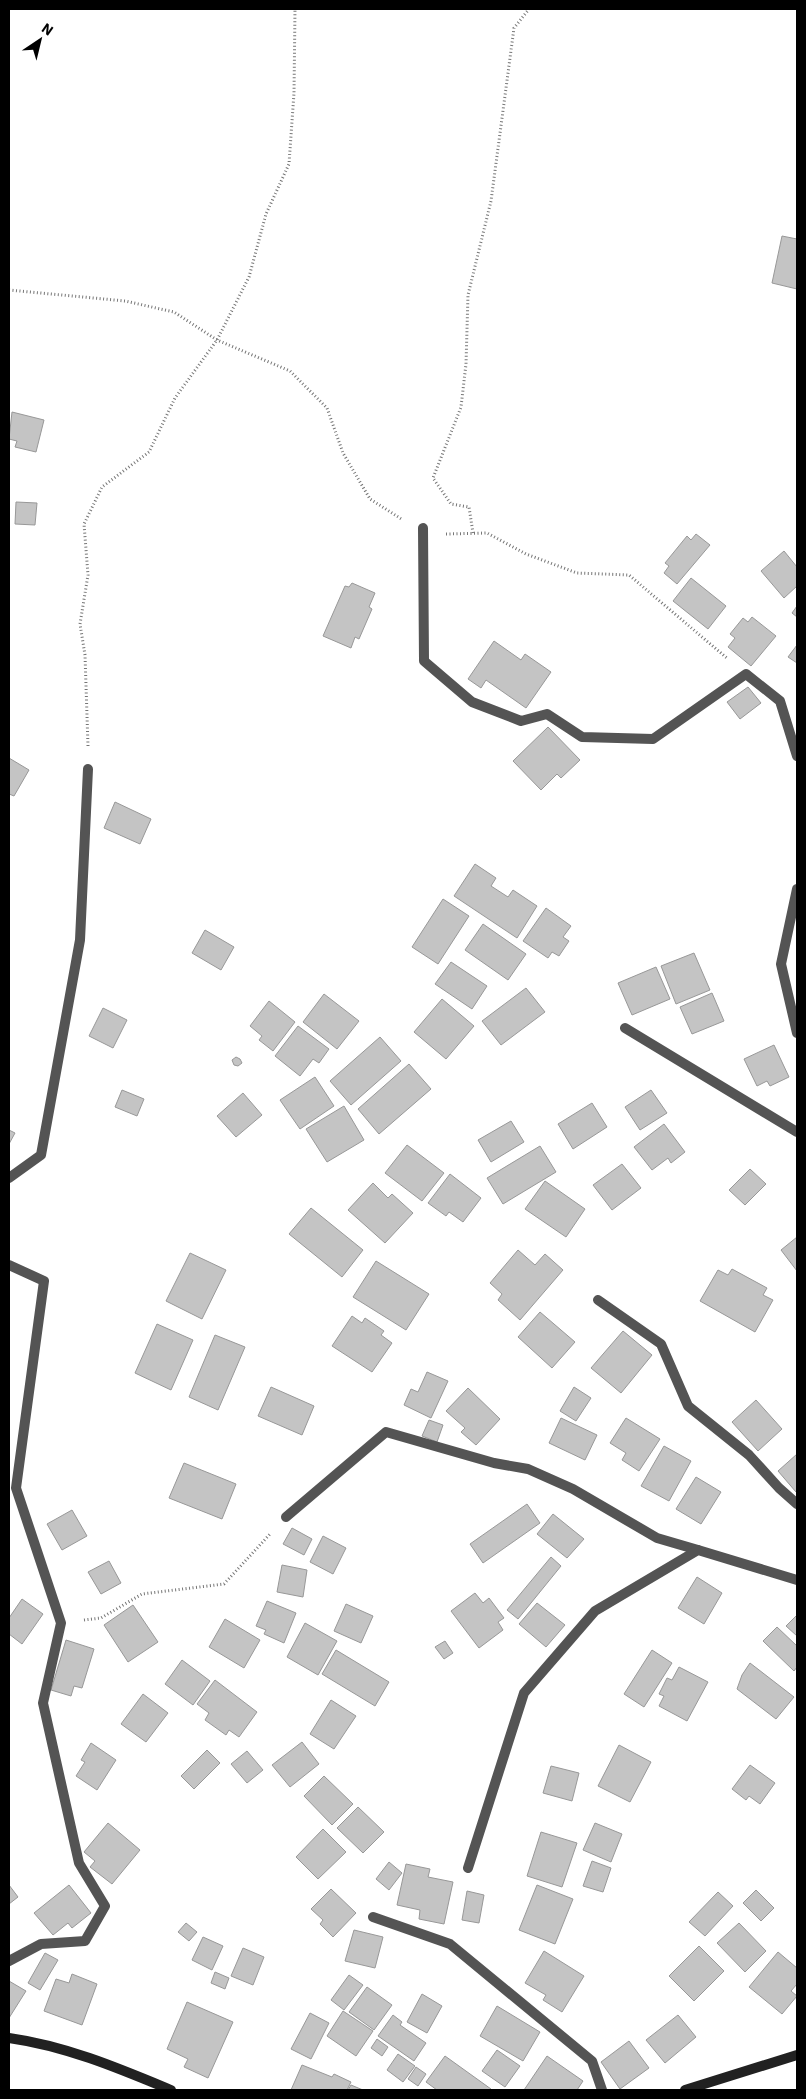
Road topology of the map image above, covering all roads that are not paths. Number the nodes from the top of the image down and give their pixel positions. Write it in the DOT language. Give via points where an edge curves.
graph roads {
  1 [pos="423,528"];
  2 [pos="797,756"];
  3 [pos="88,769"];
  4 [pos="797,889"];
  5 [pos="625,1028"];
  6 [pos="797,1033"];
  7 [pos="797,1132"];
  8 [pos="9,1178"];
  9 [pos="9,1265"];
  10 [pos="598,1300"];
  11 [pos="797,1504"];
  12 [pos="286,1517"];
  13 [pos="698,1550"];
  14 [pos="797,1580"];
  15 [pos="468,1868"];
  16 [pos="373,1917"];
  17 [pos="9,1961"];
  18 [pos="9,2038"];
  19 [pos="797,2055"];
  20 [pos="171,2090"];
  21 [pos="602,2090"];
  22 [pos="685,2090"];
  1 -- 2 [label="street" via="424,661 472,702 521,721 547,714 582,737 653,739 746,674 780,701"];
  3 -- 8 [label="street" via="80,940 41,1155"];
  4 -- 6 [label="street" via="781,964"];
  5 -- 7 [label="street"];
  9 -- 17 [label="street" via="44,1281 16,1488 61,1623 43,1703 79,1864 105,1906 85,1941 41,1944"];
  10 -- 11 [label="street" via="661,1344 688,1406 749,1455"];
  12 -- 13 [label="street" via="386,1432 494,1463 528,1469 573,1489 657,1538"];
  13 -- 14 [label="street"];
  13 -- 15 [label="street" via="595,1611 524,1693"];
  16 -- 21 [label="street" via="450,1944 592,2061"];
  18 -- 20 [label="street" via="104,2062"];
  19 -- 22 [label="street"];
}
